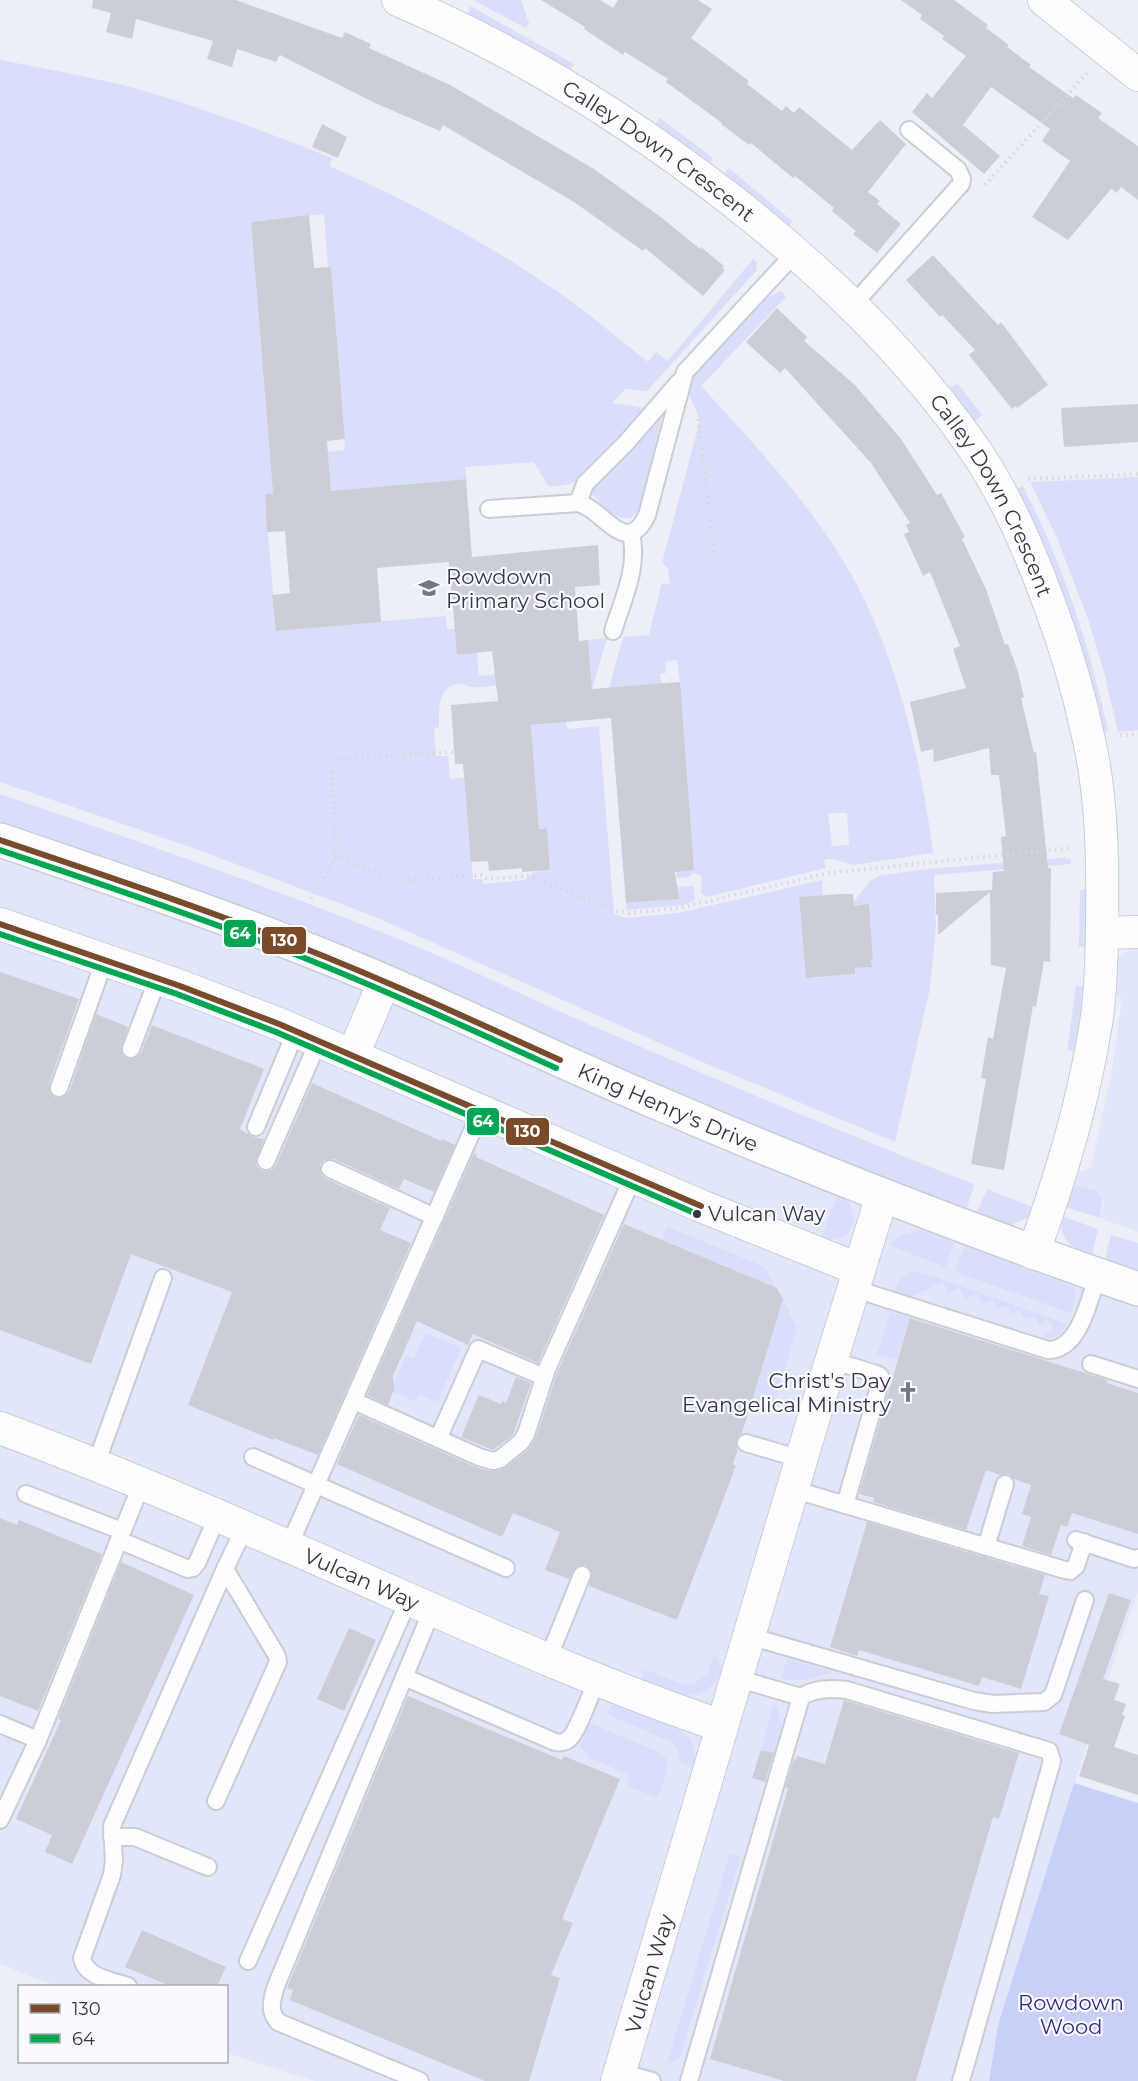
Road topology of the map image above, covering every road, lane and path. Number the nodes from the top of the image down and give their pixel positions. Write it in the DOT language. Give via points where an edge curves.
graph roads {
  1 [pos="398,0"];
  2 [pos="1044,0"];
  3 [pos="436,8"];
  4 [pos="1138,75"];
  5 [pos="909,130"];
  6 [pos="795,253"];
  7 [pos="852,306"];
  8 [pos="683,378"];
  9 [pos="1138,474"];
  10 [pos="995,484"];
  11 [pos="578,503"];
  12 [pos="489,509"];
  13 [pos="631,533"];
  14 [pos="715,564"];
  15 [pos="614,632"];
  16 [pos="454,752"];
  17 [pos="0,840"];
  18 [pos="1101,845"];
  19 [pos="336,857"];
  20 [pos="311,899"];
  21 [pos="0,924"];
  22 [pos="1138,932"];
  23 [pos="1102,933"];
  24 [pos="105,959"];
  25 [pos="158,978"];
  26 [pos="384,981"];
  27 [pos="307,1036"];
  28 [pos="131,1049"];
  29 [pos="353,1054"];
  30 [pos="59,1088"];
  31 [pos="481,1111"];
  32 [pos="256,1127"];
  33 [pos="266,1161"];
  34 [pos="330,1170"];
  35 [pos="633,1177"];
  36 [pos="882,1196"];
  37 [pos="435,1216"];
  38 [pos="1033,1252"];
  39 [pos="1098,1275"];
  40 [pos="163,1278"];
  41 [pos="855,1279"];
  42 [pos="1138,1289"];
  43 [pos="831,1360"];
  44 [pos="1090,1364"];
  45 [pos="544,1377"];
  46 [pos="1138,1379"];
  47 [pos="354,1401"];
  48 [pos="0,1428"];
  49 [pos="438,1439"];
  50 [pos="746,1443"];
  51 [pos="253,1457"];
  52 [pos="801,1459"];
  53 [pos="96,1464"];
  54 [pos="142,1483"];
  55 [pos="317,1484"];
  56 [pos="1005,1484"];
  57 [pos="792,1489"];
  58 [pos="26,1494"];
  59 [pos="845,1505"];
  60 [pos="232,1521"];
  61 [pos="120,1535"];
  62 [pos="289,1546"];
  63 [pos="986,1547"];
  64 [pos="1138,1558"];
  65 [pos="506,1568"];
  66 [pos="225,1569"];
  67 [pos="582,1575"];
  68 [pos="1085,1600"];
  69 [pos="420,1604"];
  70 [pos="749,1636"];
  71 [pos="548,1659"];
  72 [pos="404,1677"];
  73 [pos="736,1678"];
  74 [pos="597,1679"];
  75 [pos="801,1697"];
  76 [pos="0,1724"];
  77 [pos="723,1726"];
  78 [pos="38,1740"];
  79 [pos="216,1801"];
  80 [pos="0,1820"];
  81 [pos="112,1837"];
  82 [pos="208,1867"];
  83 [pos="248,1961"];
  84 [pos="125,1985"];
  85 [pos="618,2076"];
  86 [pos="420,2081"];
  87 [pos="652,2081"];
  88 [pos="689,2081"];
  89 [pos="961,2081"];
  1 -- 3 [label="street, Calley Down Crescent"];
  2 -- 4 [label="street"];
  3 -- 6 [label="street, Calley Down Crescent" via="628,124 697,173"];
  5 -- 7 [label="lane" via="958,170 961,184"];
  6 -- 7 [label="street, Calley Down Crescent"];
  6 -- 8 [label="lane"];
  7 -- 10 [label="street, Calley Down Crescent" via="925,384"];
  8 -- 11 [label="lane" via="585,484"];
  8 -- 13 [label="lane" via="647,515"];
  8 -- 14 [label="path" via="695,393"];
  9 -- 10 [label="path" via="1032,478"];
  10 -- 18 [label="street, Calley Down Crescent" via="1037,571 1064,644 1089,739"];
  11 -- 12 [label="lane"];
  11 -- 13 [label="lane" via="594,510 616,530"];
  13 -- 15 [label="lane" via="633,566"];
  16 -- 19 [label="path" via="334,759"];
  17 -- 26 [label="street, King Henry's Drive" via="247,927"];
  18 -- 19 [label="path" via="828,873 679,909 629,913 525,876 399,881"];
  18 -- 23 [label="street, Calley Down Crescent"];
  19 -- 20 [label="path"];
  21 -- 24 [label="street"];
  22 -- 23 [label="street"];
  23 -- 38 [label="street, Calley Down Crescent" via="1098,1011 1082,1096 1062,1173"];
  24 -- 25 [label="street"];
  24 -- 30 [label="lane"];
  25 -- 27 [label="street"];
  25 -- 28 [label="lane"];
  26 -- 29 [label="street"];
  26 -- 36 [label="street, King Henry's Drive" via="648,1099"];
  27 -- 29 [label="street"];
  27 -- 32 [label="lane"];
  27 -- 33 [label="lane"];
  29 -- 31 [label="street"];
  31 -- 35 [label="street"];
  31 -- 37 [label="lane"];
  34 -- 37 [label="lane"];
  35 -- 41 [label="street"];
  35 -- 45 [label="lane"];
  36 -- 38 [label="street, King Henry's Drive"];
  36 -- 41 [label="street, Vulcan Way"];
  37 -- 47 [label="lane"];
  38 -- 39 [label="street, King Henry's Drive"];
  39 -- 41 [label="lane" via="1073,1337 1055,1350"];
  39 -- 42 [label="street, King Henry's Drive"];
  40 -- 53 [label="lane"];
  41 -- 43 [label="street, Vulcan Way"];
  43 -- 52 [label="street, Vulcan Way"];
  43 -- 59 [label="lane" via="876,1374 881,1380"];
  44 -- 46 [label="lane"];
  45 -- 49 [label="lane" via="526,1434 506,1456 486,1460"];
  45 -- 49 [label="lane" via="478,1349"];
  47 -- 49 [label="lane"];
  47 -- 55 [label="lane"];
  48 -- 53 [label="street, Vulcan Way"];
  50 -- 52 [label="lane"];
  51 -- 55 [label="lane"];
  52 -- 57 [label="street, Vulcan Way"];
  53 -- 54 [label="street, Vulcan Way"];
  54 -- 60 [label="street, Vulcan Way"];
  54 -- 61 [label="lane"];
  55 -- 62 [label="lane"];
  55 -- 65 [label="lane"];
  56 -- 63 [label="lane"];
  57 -- 59 [label="lane"];
  57 -- 70 [label="street, Vulcan Way"];
  58 -- 61 [label="lane"];
  59 -- 63 [label="lane"];
  60 -- 61 [label="lane" via="193,1568 188,1569"];
  60 -- 62 [label="street, Vulcan Way"];
  60 -- 66 [label="lane"];
  61 -- 78 [label="lane"];
  62 -- 69 [label="street, Vulcan Way"];
  63 -- 64 [label="lane" via="1070,1571 1076,1566 1079,1541"];
  66 -- 79 [label="lane" via="278,1662"];
  66 -- 81 [label="lane" via="114,1820"];
  67 -- 71 [label="lane"];
  68 -- 70 [label="lane" via="1053,1695 1044,1702 974,1701"];
  69 -- 71 [label="street, Vulcan Way"];
  69 -- 72 [label="lane"];
  69 -- 83 [label="lane"];
  70 -- 73 [label="street, Vulcan Way"];
  71 -- 74 [label="street, Vulcan Way"];
  72 -- 74 [label="lane" via="561,1743 575,1730"];
  72 -- 86 [label="lane" via="276,1986 271,2009 278,2022"];
  73 -- 75 [label="lane"];
  73 -- 77 [label="street, Vulcan Way"];
  74 -- 77 [label="street, Vulcan Way"];
  75 -- 88 [label="lane"];
  75 -- 89 [label="lane" via="827,1689 847,1690 1045,1748 1051,1755"];
  76 -- 78 [label="lane"];
  77 -- 85 [label="street, Vulcan Way"];
  78 -- 80 [label="lane"];
  81 -- 82 [label="lane" via="135,1836"];
  81 -- 84 [label="lane" via="112,1875 82,1958 91,1973"];
  85 -- 87 [label="lane"];
}
